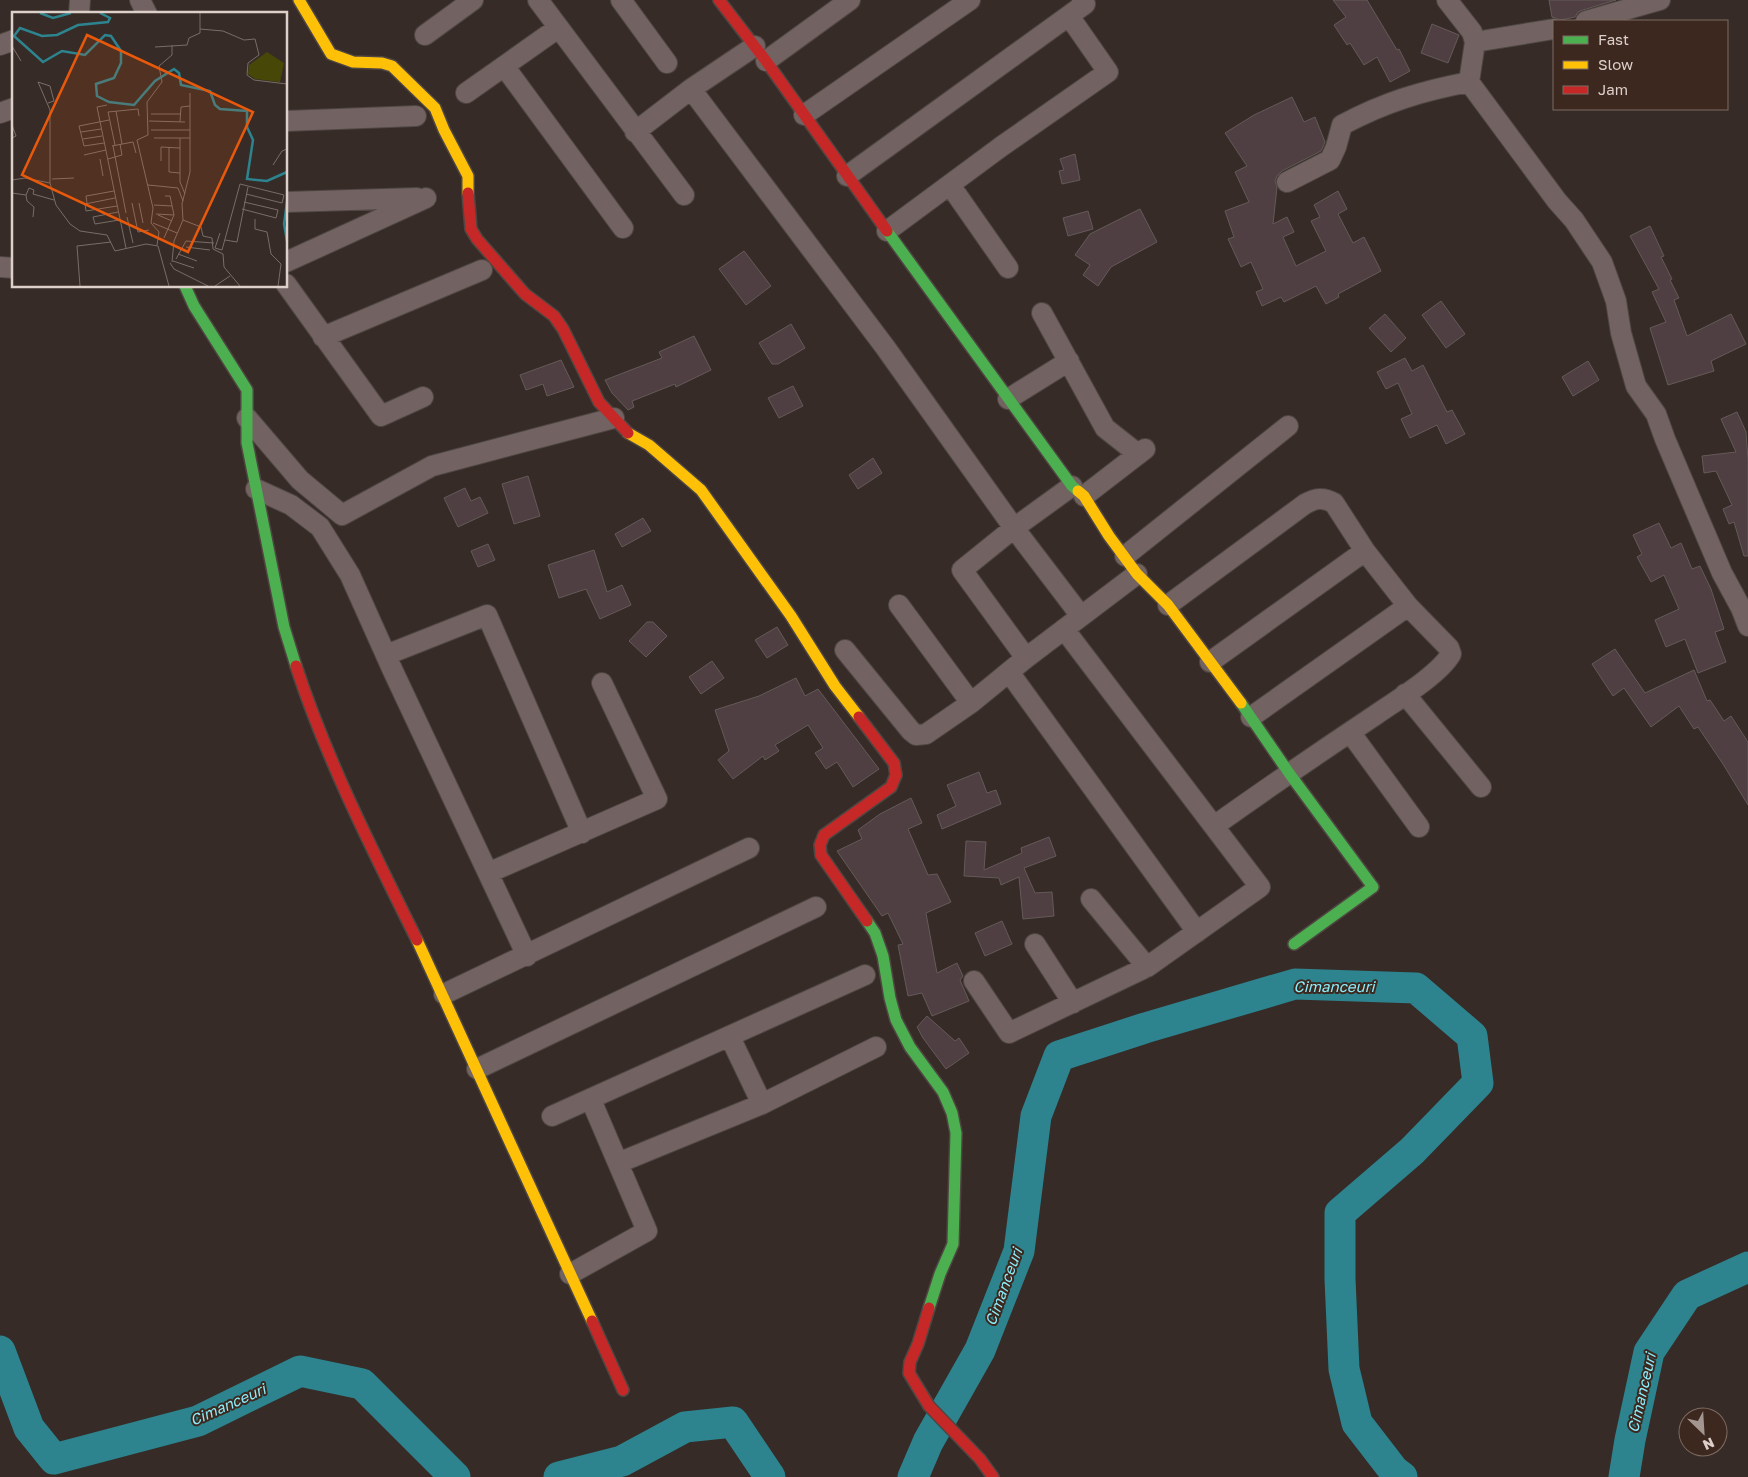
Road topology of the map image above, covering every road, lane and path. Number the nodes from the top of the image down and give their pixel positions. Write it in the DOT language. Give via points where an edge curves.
graph roads {
  1 [pos="140,0"];
  2 [pos="299,0"];
  3 [pos="473,0"];
  4 [pos="538,0"];
  5 [pos="850,0"];
  6 [pos="970,0"];
  7 [pos="1082,0"];
  8 [pos="1446,0"];
  9 [pos="1660,0"];
  10 [pos="724,2"];
  11 [pos="630,3"];
  12 [pos="146,12"];
  13 [pos="1068,16"];
  14 [pos="1590,20"];
  15 [pos="558,28"];
  16 [pos="1553,29"];
  17 [pos="425,35"];
  18 [pos="12,41"];
  19 [pos="1475,42"];
  20 [pos="0,45"];
  21 [pos="760,53"];
  22 [pos="667,63"];
  23 [pos="504,66"];
  24 [pos="1469,82"];
  25 [pos="691,89"];
  26 [pos="466,93"];
  27 [pos="12,109"];
  28 [pos="0,113"];
  29 [pos="804,115"];
  30 [pos="416,116"];
  31 [pos="288,121"];
  32 [pos="635,132"];
  33 [pos="847,176"];
  34 [pos="1288,182"];
  35 [pos="950,185"];
  36 [pos="684,195"];
  37 [pos="288,202"];
  38 [pos="624,228"];
  39 [pos="887,231"];
  40 [pos="288,261"];
  41 [pos="1008,268"];
  42 [pos="482,270"];
  43 [pos="288,287"];
  44 [pos="186,288"];
  45 [pos="1042,313"];
  46 [pos="323,337"];
  47 [pos="1068,361"];
  48 [pos="423,398"];
  49 [pos="1008,398"];
  50 [pos="247,418"];
  51 [pos="614,418"];
  52 [pos="1288,426"];
  53 [pos="256,488"];
  54 [pos="1078,491"];
  55 [pos="1014,528"];
  56 [pos="1365,551"];
  57 [pos="1125,556"];
  58 [pos="1137,574"];
  59 [pos="1168,605"];
  60 [pos="900,606"];
  61 [pos="1408,606"];
  62 [pos="1081,616"];
  63 [pos="1748,626"];
  64 [pos="1064,629"];
  65 [pos="845,650"];
  66 [pos="386,655"];
  67 [pos="1026,658"];
  68 [pos="1210,662"];
  69 [pos="1009,672"];
  70 [pos="602,683"];
  71 [pos="1405,694"];
  72 [pos="971,703"];
  73 [pos="1251,717"];
  74 [pos="1350,732"];
  75 [pos="1289,772"];
  76 [pos="1481,786"];
  77 [pos="1214,826"];
  78 [pos="1419,827"];
  79 [pos="582,833"];
  80 [pos="749,848"];
  81 [pos="488,873"];
  82 [pos="1091,899"];
  83 [pos="816,906"];
  84 [pos="1197,932"];
  85 [pos="1035,944"];
  86 [pos="1294,944"];
  87 [pos="527,956"];
  88 [pos="1147,967"];
  89 [pos="865,976"];
  90 [pos="974,981"];
  91 [pos="444,994"];
  92 [pos="1073,1003"];
  93 [pos="730,1037"];
  94 [pos="876,1047"];
  95 [pos="477,1069"];
  96 [pos="591,1100"];
  97 [pos="762,1104"];
  98 [pos="552,1116"];
  99 [pos="618,1163"];
  100 [pos="570,1274"];
  101 [pos="623,1390"];
  102 [pos="993,1477"];
  1 -- 12 [label="street"];
  2 -- 51 [label="street" via="331,54 353,62 392,66 435,108 468,176 469,217 477,239 525,294 554,316 599,402"];
  3 -- 17 [label="street"];
  4 -- 15 [label="street"];
  5 -- 21 [label="street"];
  6 -- 29 [label="street"];
  7 -- 13 [label="street" via="1085,4"];
  8 -- 19 [label="street" via="1472,32"];
  9 -- 14 [label="street"];
  10 -- 21 [label="street"];
  11 -- 22 [label="street"];
  13 -- 33 [label="street"];
  13 -- 35 [label="street" via="1108,72"];
  15 -- 23 [label="street"];
  15 -- 32 [label="street"];
  16 -- 19 [label="street"];
  18 -- 20 [label="street"];
  19 -- 24 [label="street"];
  21 -- 25 [label="street"];
  21 -- 29 [label="street"];
  23 -- 26 [label="street"];
  23 -- 38 [label="street"];
  24 -- 34 [label="street" via="1400,98 1342,126 1330,160"];
  24 -- 63 [label="street" via="1602,262 1616,301 1636,386 1656,414 1722,573"];
  25 -- 32 [label="street"];
  25 -- 55 [label="street" via="886,347"];
  27 -- 28 [label="street"];
  29 -- 33 [label="street"];
  30 -- 31 [label="street"];
  32 -- 36 [label="street"];
  33 -- 39 [label="street"];
  35 -- 39 [label="street"];
  35 -- 41 [label="street"];
  37 -- 40 [label="street" via="426,198"];
  39 -- 49 [label="street"];
  42 -- 46 [label="street"];
  43 -- 46 [label="street"];
  44 -- 50 [label="street" via="246,390"];
  45 -- 47 [label="street"];
  46 -- 48 [label="street" via="381,416"];
  47 -- 49 [label="street"];
  47 -- 54 [label="street" via="1105,428 1141,452"];
  49 -- 54 [label="street"];
  50 -- 51 [label="street" via="300,480 342,515 432,466"];
  50 -- 53 [label="street" via="247,443"];
  51 -- 102 [label="street" via="628,433 649,445 701,490 791,616 835,686 894,763 897,772 891,787 824,834 820,849 874,933 896,1020 952,1113 956,1133 953,1244 940,1274 909,1373 929,1406"];
  52 -- 57 [label="street"];
  53 -- 66 [label="street" via="291,505 320,527 350,575"];
  53 -- 91 [label="street" via="284,627 309,705 368,840"];
  54 -- 55 [label="street"];
  54 -- 57 [label="street"];
  55 -- 62 [label="street"];
  55 -- 67 [label="street" via="962,570"];
  56 -- 59 [label="street" via="1334,503 1316,498"];
  56 -- 61 [label="street"];
  56 -- 68 [label="street"];
  57 -- 58 [label="street"];
  58 -- 59 [label="street"];
  58 -- 62 [label="street"];
  59 -- 68 [label="street"];
  60 -- 72 [label="street"];
  61 -- 71 [label="street" via="1449,648 1450,654 1443,666"];
  61 -- 73 [label="street"];
  62 -- 64 [label="street"];
  64 -- 67 [label="street"];
  64 -- 77 [label="street"];
  65 -- 72 [label="street" via="916,735 926,734"];
  66 -- 79 [label="street" via="487,615"];
  66 -- 81 [label="street"];
  67 -- 69 [label="street"];
  68 -- 73 [label="street"];
  69 -- 72 [label="street"];
  69 -- 84 [label="street"];
  70 -- 79 [label="street" via="657,799"];
  71 -- 74 [label="street"];
  71 -- 76 [label="street"];
  73 -- 75 [label="street"];
  74 -- 75 [label="street"];
  74 -- 78 [label="street"];
  75 -- 77 [label="street"];
  75 -- 86 [label="street" via="1374,887"];
  77 -- 84 [label="street" via="1260,888"];
  79 -- 81 [label="street"];
  80 -- 87 [label="street"];
  81 -- 87 [label="street"];
  82 -- 88 [label="street"];
  83 -- 95 [label="street"];
  84 -- 88 [label="street"];
  85 -- 92 [label="street"];
  87 -- 91 [label="street"];
  88 -- 92 [label="street"];
  89 -- 93 [label="street"];
  90 -- 92 [label="street" via="1009,1033"];
  91 -- 95 [label="street"];
  93 -- 96 [label="street"];
  93 -- 97 [label="street"];
  94 -- 97 [label="street"];
  95 -- 100 [label="street"];
  96 -- 98 [label="street"];
  96 -- 99 [label="street"];
  97 -- 99 [label="street"];
  99 -- 100 [label="street" via="647,1231"];
  100 -- 101 [label="street"];
}
